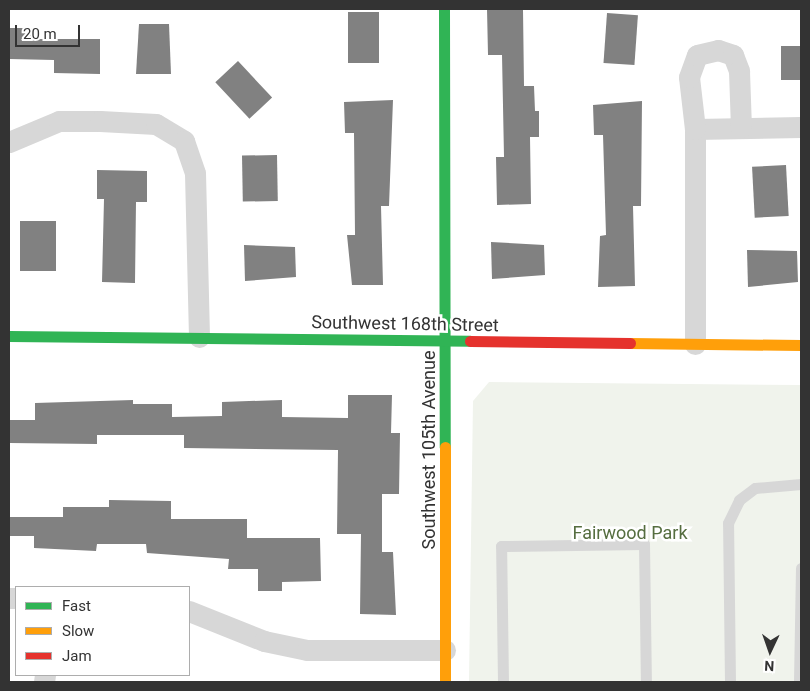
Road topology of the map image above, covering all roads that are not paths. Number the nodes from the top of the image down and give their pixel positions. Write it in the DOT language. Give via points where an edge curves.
graph roads {
  1 [pos="444,9"];
  2 [pos="741,127"];
  3 [pos="801,127"];
  4 [pos="695,129"];
  5 [pos="9,142"];
  6 [pos="9,336"];
  7 [pos="200,338"];
  8 [pos="447,343"];
  9 [pos="694,344"];
  10 [pos="801,345"];
  11 [pos="801,484"];
  12 [pos="801,568"];
  13 [pos="190,611"];
  14 [pos="445,650"];
  15 [pos="445,682"];
  16 [pos="503,682"];
  17 [pos="646,682"];
  18 [pos="730,682"];
  19 [pos="799,682"];
  1 -- 8 [label="street, Southwest 105th Avenue"];
  2 -- 3 [label="street"];
  2 -- 4 [label="street"];
  2 -- 4 [label="street" via="739,71 733,55 718,50 702,52 693,61 690,78"];
  4 -- 9 [label="street"];
  5 -- 7 [label="street" via="59,121 100,121 162,126 188,147 195,173"];
  6 -- 7 [label="street, Southwest 168th Street"];
  7 -- 8 [label="street, Southwest 168th Street"];
  8 -- 9 [label="street, Southwest 168th Street"];
  8 -- 14 [label="street, Southwest 105th Avenue"];
  9 -- 10 [label="street, Southwest 168th Street"];
  11 -- 18 [label="lane" via="755,488 739,500 728,523"];
  12 -- 19 [label="lane"];
  13 -- 14 [label="street" via="264,641 297,648"];
  14 -- 15 [label="street, Southwest 105th Avenue"];
  16 -- 17 [label="lane" via="501,546 644,544"];
}
